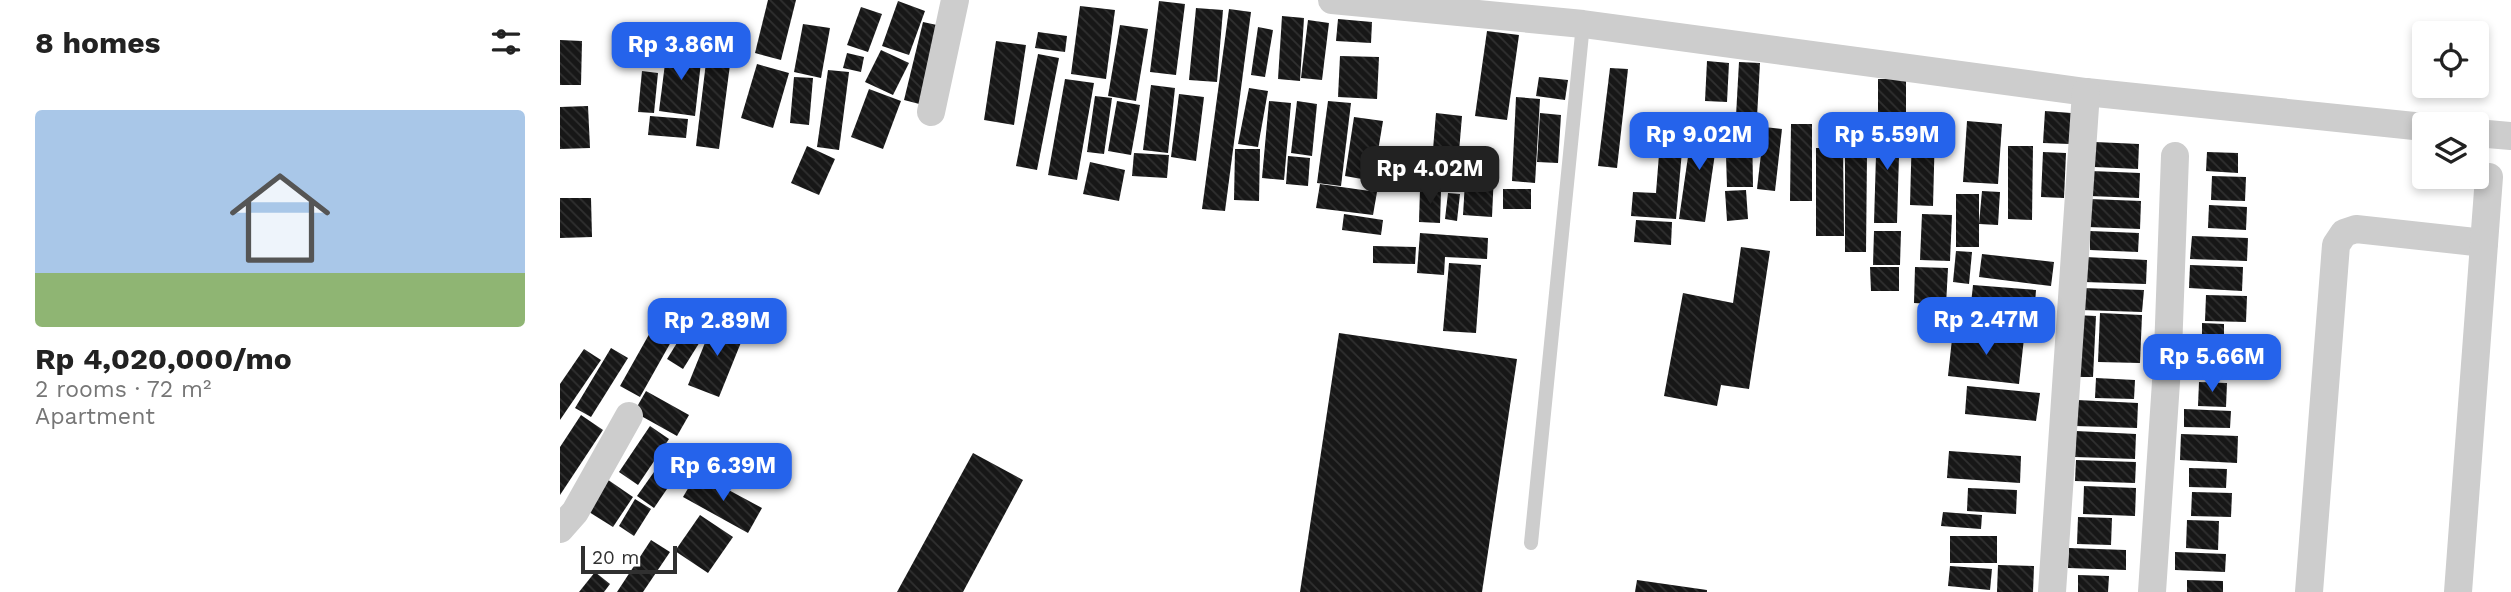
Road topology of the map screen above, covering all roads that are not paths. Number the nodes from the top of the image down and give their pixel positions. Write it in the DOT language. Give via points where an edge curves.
graph roads {
  1 [pos="955,0"];
  2 [pos="1332,0"];
  3 [pos="1583,24"];
  4 [pos="2086,92"];
  5 [pos="931,112"];
  6 [pos="2412,126"];
  7 [pos="2489,134"];
  8 [pos="2511,136"];
  9 [pos="2175,156"];
  10 [pos="2488,189"];
  11 [pos="2484,243"];
  12 [pos="629,416"];
  13 [pos="560,529"];
  14 [pos="1531,542"];
  15 [pos="2052,592"];
  16 [pos="2152,592"];
  17 [pos="2309,592"];
  18 [pos="2458,592"];
  1 -- 5 [label="street"];
  2 -- 3 [label="street"];
  3 -- 4 [label="street"];
  3 -- 14 [label="lane"];
  4 -- 6 [label="street"];
  4 -- 15 [label="street"];
  7 -- 8 [label="street"];
  9 -- 16 [label="street"];
  10 -- 11 [label="street"];
  11 -- 17 [label="street" via="2356,229 2344,233 2336,244"];
  11 -- 18 [label="street"];
  12 -- 13 [label="street" via="575,512"];
}
